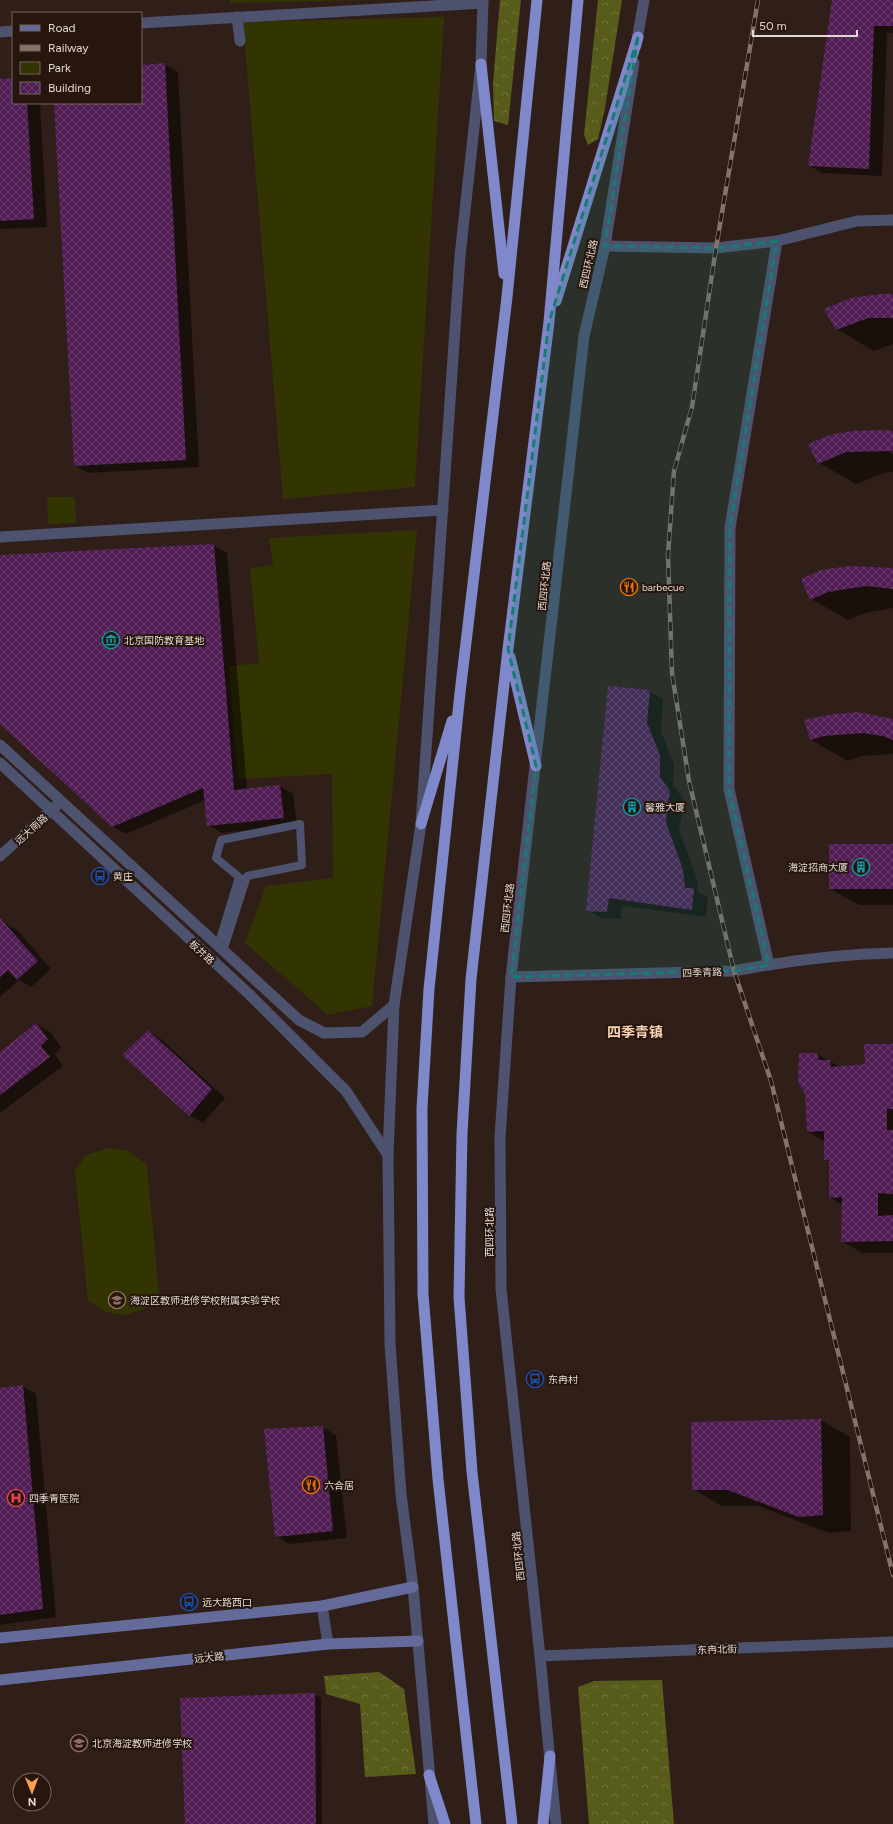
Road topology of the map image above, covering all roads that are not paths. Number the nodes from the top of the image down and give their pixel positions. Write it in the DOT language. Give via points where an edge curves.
graph roads {
  1 [pos="537,0"];
  2 [pos="578,0"];
  3 [pos="644,0"];
  4 [pos="483,2"];
  5 [pos="238,18"];
  6 [pos="142,23"];
  7 [pos="12,31"];
  8 [pos="0,32"];
  9 [pos="638,37"];
  10 [pos="240,41"];
  11 [pos="481,64"];
  12 [pos="893,220"];
  13 [pos="777,241"];
  14 [pos="605,246"];
  15 [pos="507,297"];
  16 [pos="549,322"];
  17 [pos="443,510"];
  18 [pos="0,537"];
  19 [pos="508,649"];
  20 [pos="460,693"];
  21 [pos="0,745"];
  22 [pos="0,763"];
  23 [pos="536,766"];
  24 [pos="61,801"];
  25 [pos="51,810"];
  26 [pos="421,824"];
  27 [pos="0,856"];
  28 [pos="221,948"];
  29 [pos="893,953"];
  30 [pos="769,964"];
  31 [pos="511,977"];
  32 [pos="394,1005"];
  33 [pos="388,1155"];
  34 [pos="413,1587"];
  35 [pos="322,1606"];
  36 [pos="0,1638"];
  37 [pos="418,1641"];
  38 [pos="893,1642"];
  39 [pos="328,1644"];
  40 [pos="540,1656"];
  41 [pos="0,1680"];
  42 [pos="550,1756"];
  43 [pos="429,1775"];
  44 [pos="434,1824"];
  45 [pos="445,1824"];
  46 [pos="476,1824"];
  47 [pos="512,1824"];
  48 [pos="543,1824"];
  49 [pos="556,1824"];
  1 -- 15 [label="highway"];
  2 -- 16 [label="highway"];
  3 -- 9 [label="street, 西四环北路"];
  4 -- 5 [label="street"];
  4 -- 11 [label="street"];
  5 -- 6 [label="street"];
  5 -- 10 [label="street"];
  7 -- 8 [label="street"];
  9 -- 14 [label="street, 西四环北路"];
  9 -- 16 [label="highway"];
  11 -- 15 [label="highway"];
  11 -- 17 [label="street" via="460,256"];
  12 -- 13 [label="street" via="857,221"];
  13 -- 14 [label="street" via="716,248"];
  13 -- 30 [label="street" via="730,528 729,789"];
  14 -- 23 [label="street, 西四环北路" via="584,336"];
  15 -- 20 [label="highway"];
  16 -- 19 [label="highway"];
  17 -- 18 [label="street"];
  17 -- 26 [label="street"];
  19 -- 23 [label="highway"];
  19 -- 47 [label="highway" via="471,979 462,1134 458,1297 472,1472"];
  20 -- 26 [label="highway"];
  20 -- 46 [label="highway" via="429,989 422,1108 423,1294 438,1479"];
  21 -- 24 [label="street"];
  22 -- 25 [label="street, 板井路"];
  23 -- 31 [label="street, 西四环北路"];
  24 -- 25 [label="street, 远大南路"];
  24 -- 28 [label="street"];
  25 -- 27 [label="street, 远大南路"];
  25 -- 33 [label="street, 板井路" via="250,996 346,1091"];
  26 -- 32 [label="street"];
  28 -- 28 [label="lane" via="247,876 302,865 300,824 221,840 216,858 239,877"];
  28 -- 32 [label="street" via="299,1020 324,1033 362,1032"];
  29 -- 30 [label="street, 四季青路"];
  30 -- 31 [label="street, 四季青路" via="734,971"];
  31 -- 40 [label="street, 西四环北路" via="500,1137 501,1289"];
  32 -- 33 [label="street"];
  33 -- 34 [label="street" via="390,1344 401,1494"];
  34 -- 35 [label="main road"];
  34 -- 37 [label="street"];
  35 -- 36 [label="main road"];
  35 -- 39 [label="street"];
  37 -- 39 [label="main road, 远大路"];
  37 -- 43 [label="street"];
  38 -- 40 [label="street, 东冉北街"];
  39 -- 41 [label="main road, 远大路"];
  40 -- 42 [label="street, 西四环北路"];
  42 -- 48 [label="highway"];
  42 -- 49 [label="street, 西四环北路"];
  43 -- 44 [label="street"];
  43 -- 45 [label="highway"];
}
